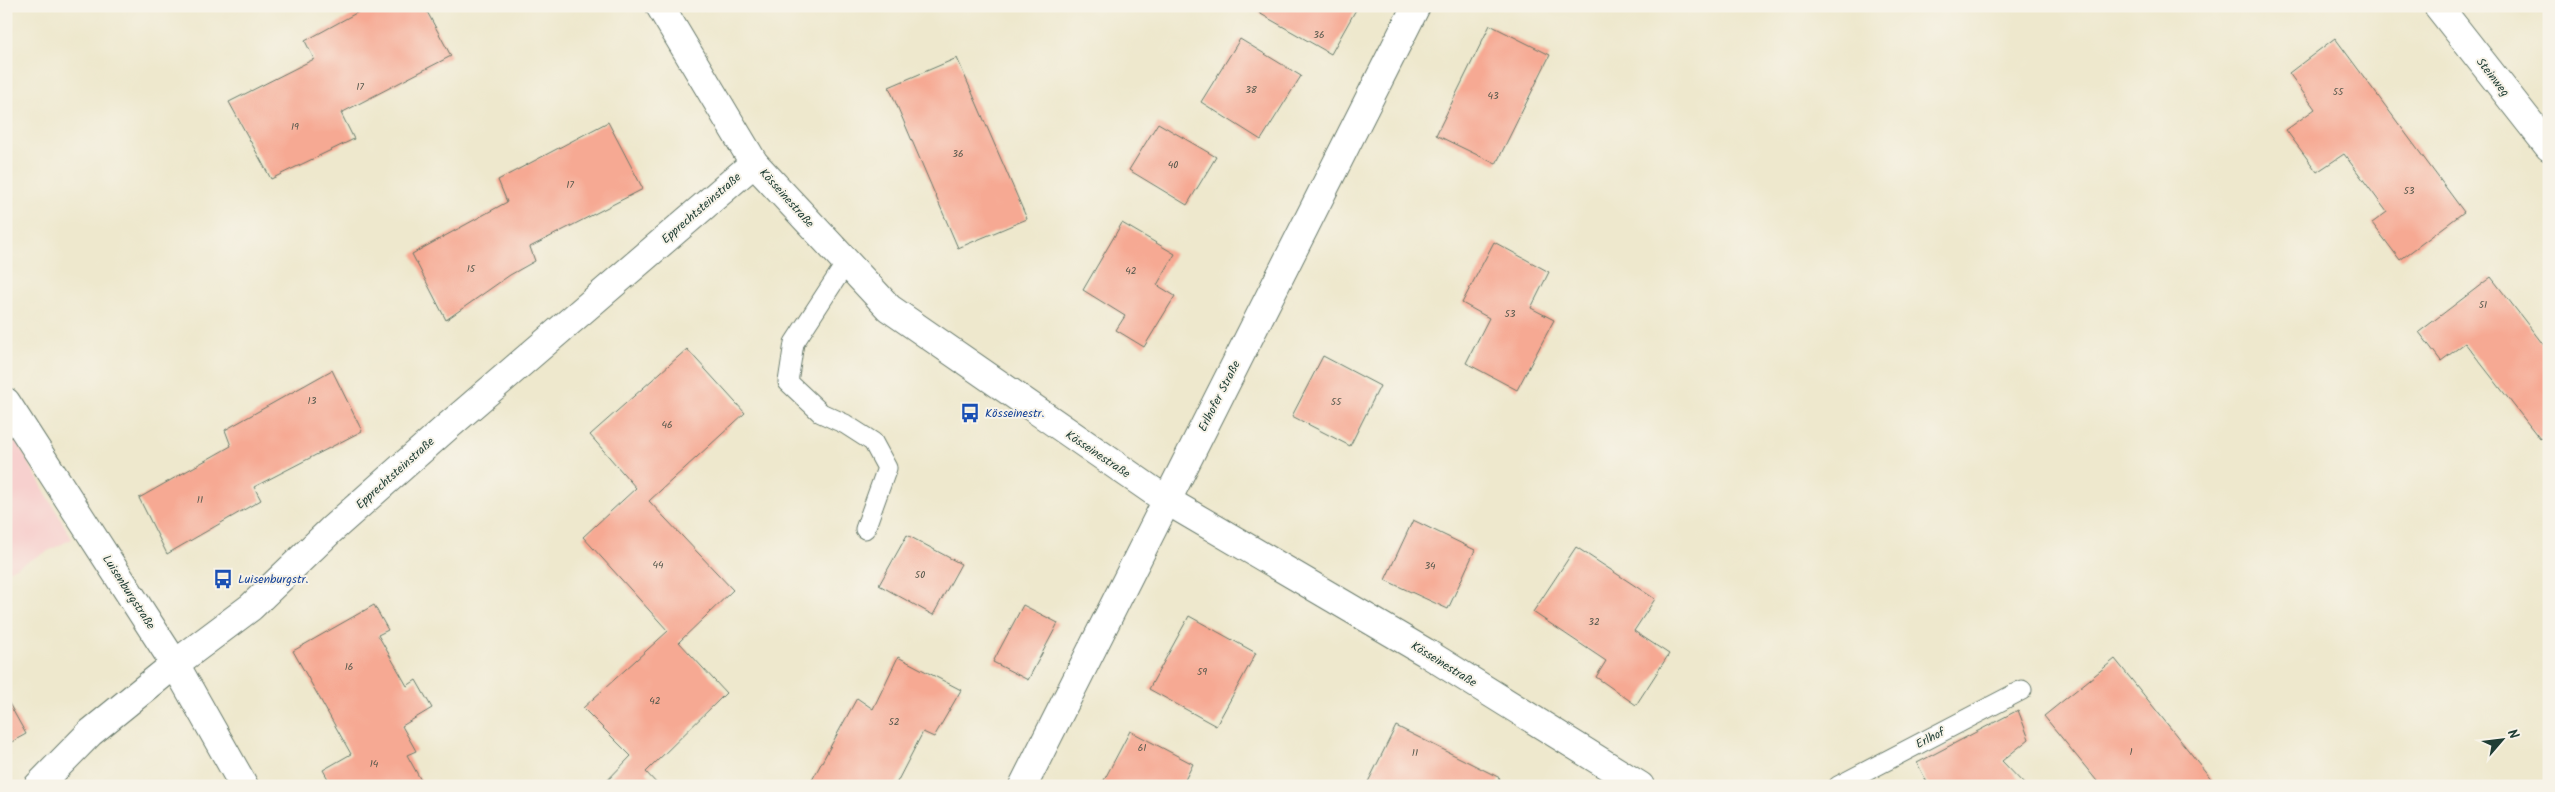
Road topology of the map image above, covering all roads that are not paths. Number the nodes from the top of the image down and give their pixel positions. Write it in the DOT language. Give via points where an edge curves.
graph roads {
  1 [pos="660,6"];
  2 [pos="1416,6"];
  3 [pos="2438,6"];
  4 [pos="2549,147"];
  5 [pos="754,162"];
  6 [pos="846,263"];
  7 [pos="6,402"];
  8 [pos="1166,500"];
  9 [pos="865,529"];
  10 [pos="175,664"];
  11 [pos="2022,690"];
  12 [pos="38,786"];
  13 [pos="244,786"];
  14 [pos="1023,786"];
  15 [pos="1640,786"];
  16 [pos="1838,786"];
  1 -- 5 [label="street, Kösseinestraße"];
  2 -- 8 [label="street, Erlhofer Straße"];
  3 -- 4 [label="street, Steinweg"];
  5 -- 6 [label="street, Kösseinestraße"];
  5 -- 10 [label="street, Epprechtsteinstraße" via="446,428 331,530 251,607"];
  6 -- 8 [label="street, Kösseinestraße" via="889,308"];
  6 -- 9 [label="lane" via="794,343 788,382 820,414 845,424 873,442 887,468"];
  7 -- 10 [label="street, Luisenburgstraße"];
  8 -- 14 [label="street, Erlhofer Straße"];
  8 -- 15 [label="street, Kösseinestraße" via="1425,652"];
  10 -- 12 [label="street, Epprechtsteinstraße" via="90,733"];
  10 -- 13 [label="street, Luisenburgstraße"];
  11 -- 16 [label="lane, Erlhof"];
}
